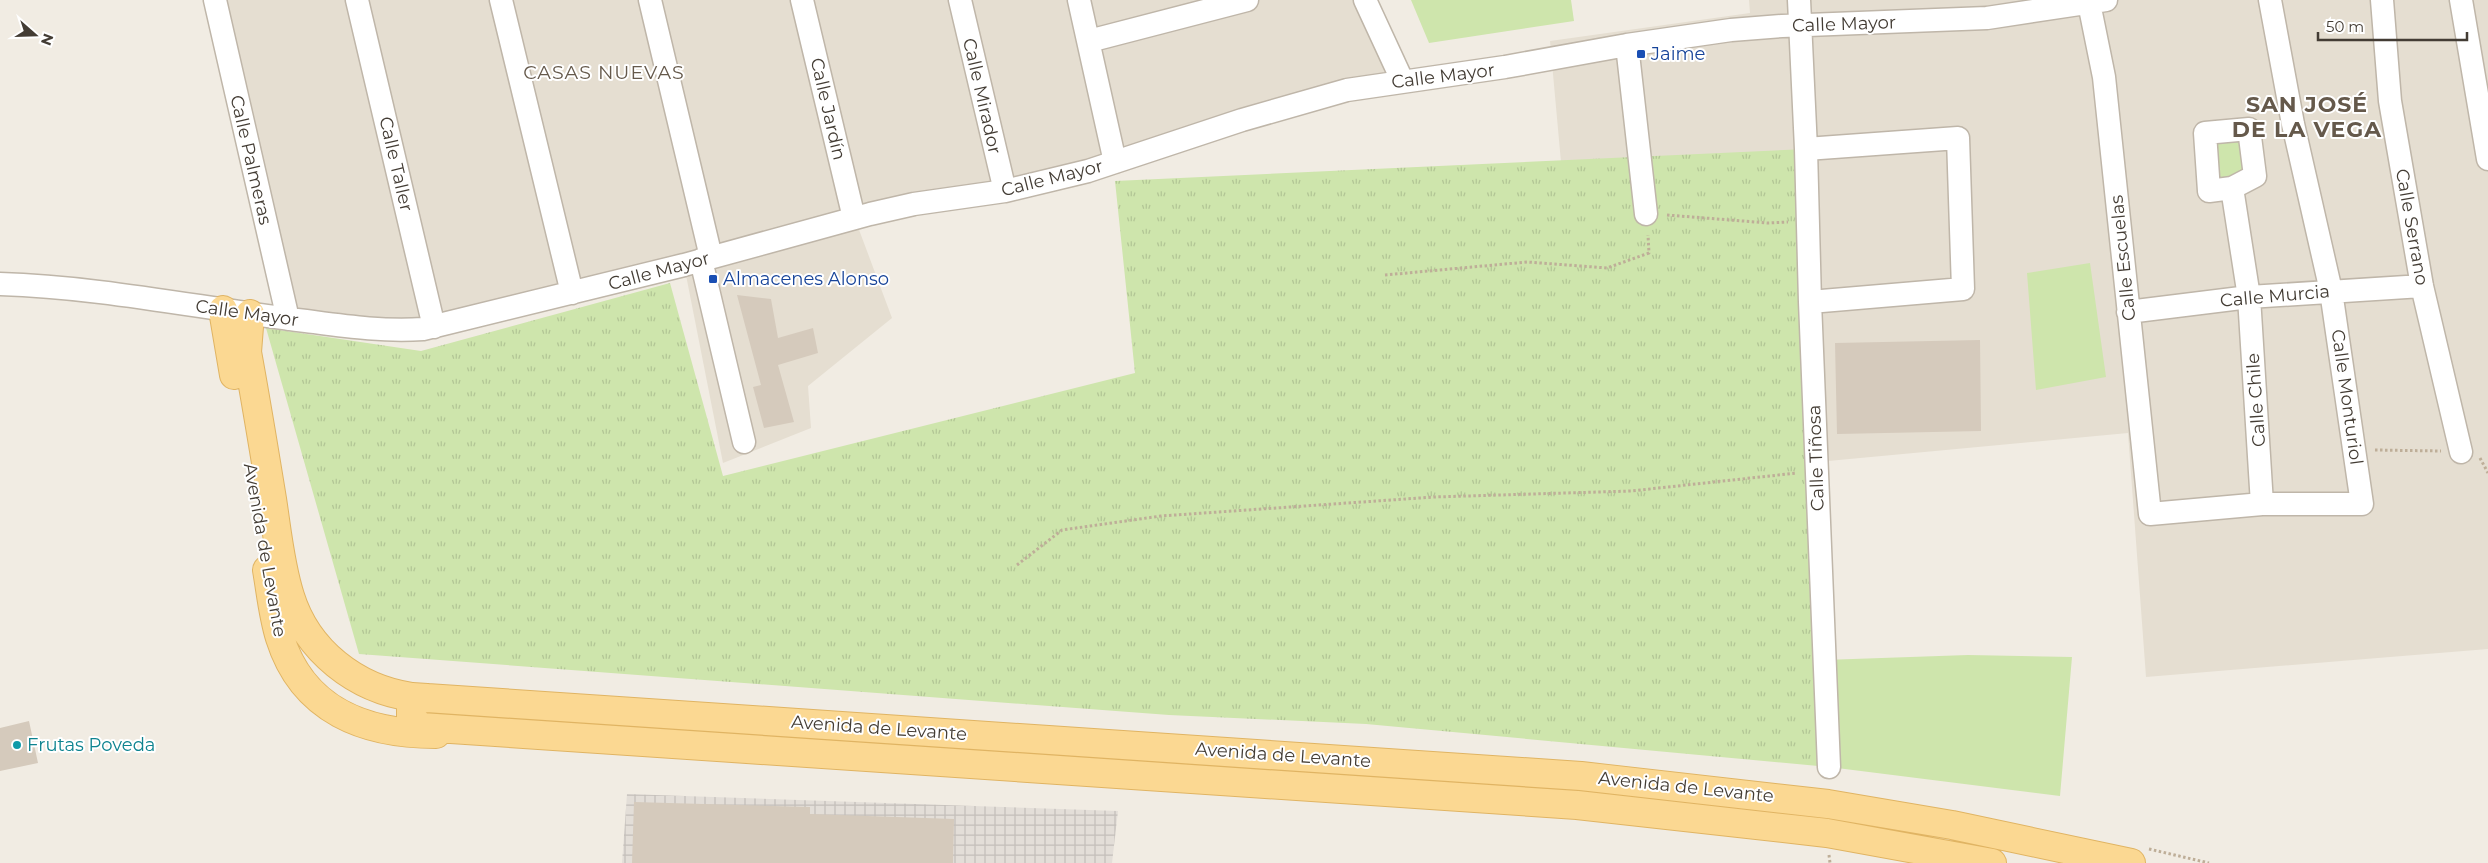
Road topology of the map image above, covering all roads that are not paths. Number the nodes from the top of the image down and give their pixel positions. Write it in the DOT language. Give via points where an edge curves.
graph roads {
  1 [pos="215,0"];
  2 [pos="357,0"];
  3 [pos="501,0"];
  4 [pos="650,0"];
  5 [pos="802,0"];
  6 [pos="960,0"];
  7 [pos="1079,0"];
  8 [pos="1247,0"];
  9 [pos="1365,0"];
  10 [pos="1798,0"];
  11 [pos="2270,0"];
  12 [pos="2382,0"];
  13 [pos="2461,0"];
  14 [pos="2097,2"];
  15 [pos="1196,6"];
  16 [pos="1800,25"];
  17 [pos="1089,41"];
  18 [pos="1627,45"];
  19 [pos="1402,80"];
  20 [pos="1806,149"];
  21 [pos="2488,159"];
  22 [pos="1116,162"];
  23 [pos="2232,188"];
  24 [pos="1005,191"];
  25 [pos="1646,214"];
  26 [pos="854,218"];
  27 [pos="706,259"];
  28 [pos="0,284"];
  29 [pos="2422,286"];
  30 [pos="2331,290"];
  31 [pos="572,293"];
  32 [pos="2250,296"];
  33 [pos="1810,302"];
  34 [pos="223,310"];
  35 [pos="2128,312"];
  36 [pos="250,314"];
  37 [pos="288,319"];
  38 [pos="434,327"];
  39 [pos="744,442"];
  40 [pos="2461,452"];
  41 [pos="2262,504"];
  42 [pos="428,698"];
  43 [pos="512,733"];
  44 [pos="1829,767"];
  45 [pos="2138,856"];
  46 [pos="1992,863"];
  1 -- 37 [label="street, Calle Palmeras"];
  2 -- 38 [label="street, Calle Taller"];
  3 -- 31 [label="street"];
  4 -- 27 [label="street"];
  5 -- 26 [label="street, Calle Jardín"];
  6 -- 24 [label="street, Calle Mirador"];
  7 -- 17 [label="street"];
  8 -- 15 [label="street"];
  9 -- 19 [label="street"];
  10 -- 16 [label="street, Calle Tiñosa"];
  11 -- 30 [label="street, Calle Monturiol" via="2293,124"];
  12 -- 29 [label="street, Calle Serrano" via="2390,101"];
  13 -- 21 [label="street"];
  14 -- 16 [label="street, Calle Mayor" via="1987,18"];
  14 -- 35 [label="street, Calle Escuelas"];
  15 -- 17 [label="street"];
  16 -- 18 [label="street, Calle Mayor" via="1731,30"];
  16 -- 20 [label="street, Calle Tiñosa"];
  17 -- 22 [label="street"];
  18 -- 19 [label="street, Calle Mayor" via="1498,69"];
  18 -- 25 [label="street"];
  19 -- 22 [label="street, Calle Mayor" via="1324,96"];
  20 -- 33 [label="street, Calle Tiñosa"];
  20 -- 33 [label="street" via="1958,138 1963,289"];
  22 -- 24 [label="street, Calle Mayor"];
  23 -- 32 [label="street, Calle Chile"];
  24 -- 26 [label="street, Calle Mayor" via="914,204"];
  26 -- 27 [label="street, Calle Mayor"];
  27 -- 31 [label="street, Calle Mayor"];
  27 -- 39 [label="street"];
  28 -- 34 [label="street, Calle Mayor" via="94,292"];
  29 -- 30 [label="street, Calle Murcia"];
  29 -- 40 [label="street, Calle Serrano"];
  30 -- 32 [label="street, Calle Murcia"];
  30 -- 41 [label="street, Calle Monturiol" via="2362,504"];
  31 -- 38 [label="street, Calle Mayor"];
  32 -- 35 [label="street, Calle Murcia"];
  32 -- 41 [label="street, Calle Chile"];
  33 -- 44 [label="street, Calle Tiñosa"];
  34 -- 36 [label="street, Calle Mayor"];
  34 -- 43 [label="main road, Avenida de Levante" via="278,630 297,674 326,704 350,720 374,728 425,734"];
  35 -- 41 [label="street, Calle Escuelas" via="2150,514"];
  36 -- 37 [label="street, Calle Mayor"];
  36 -- 42 [label="main road, Avenida de Levante" via="247,352 285,575 299,617 324,653 358,680 386,692"];
  37 -- 38 [label="street, Calle Mayor" via="396,330"];
  42 -- 43 [label="main road, Avenida de Levante" via="419,699 411,709 411,718 417,725"];
  42 -- 45 [label="main road, Avenida de Levante" via="1581,776 1828,804"];
  43 -- 46 [label="main road, Avenida de Levante" via="1577,805 1827,833"];
}
